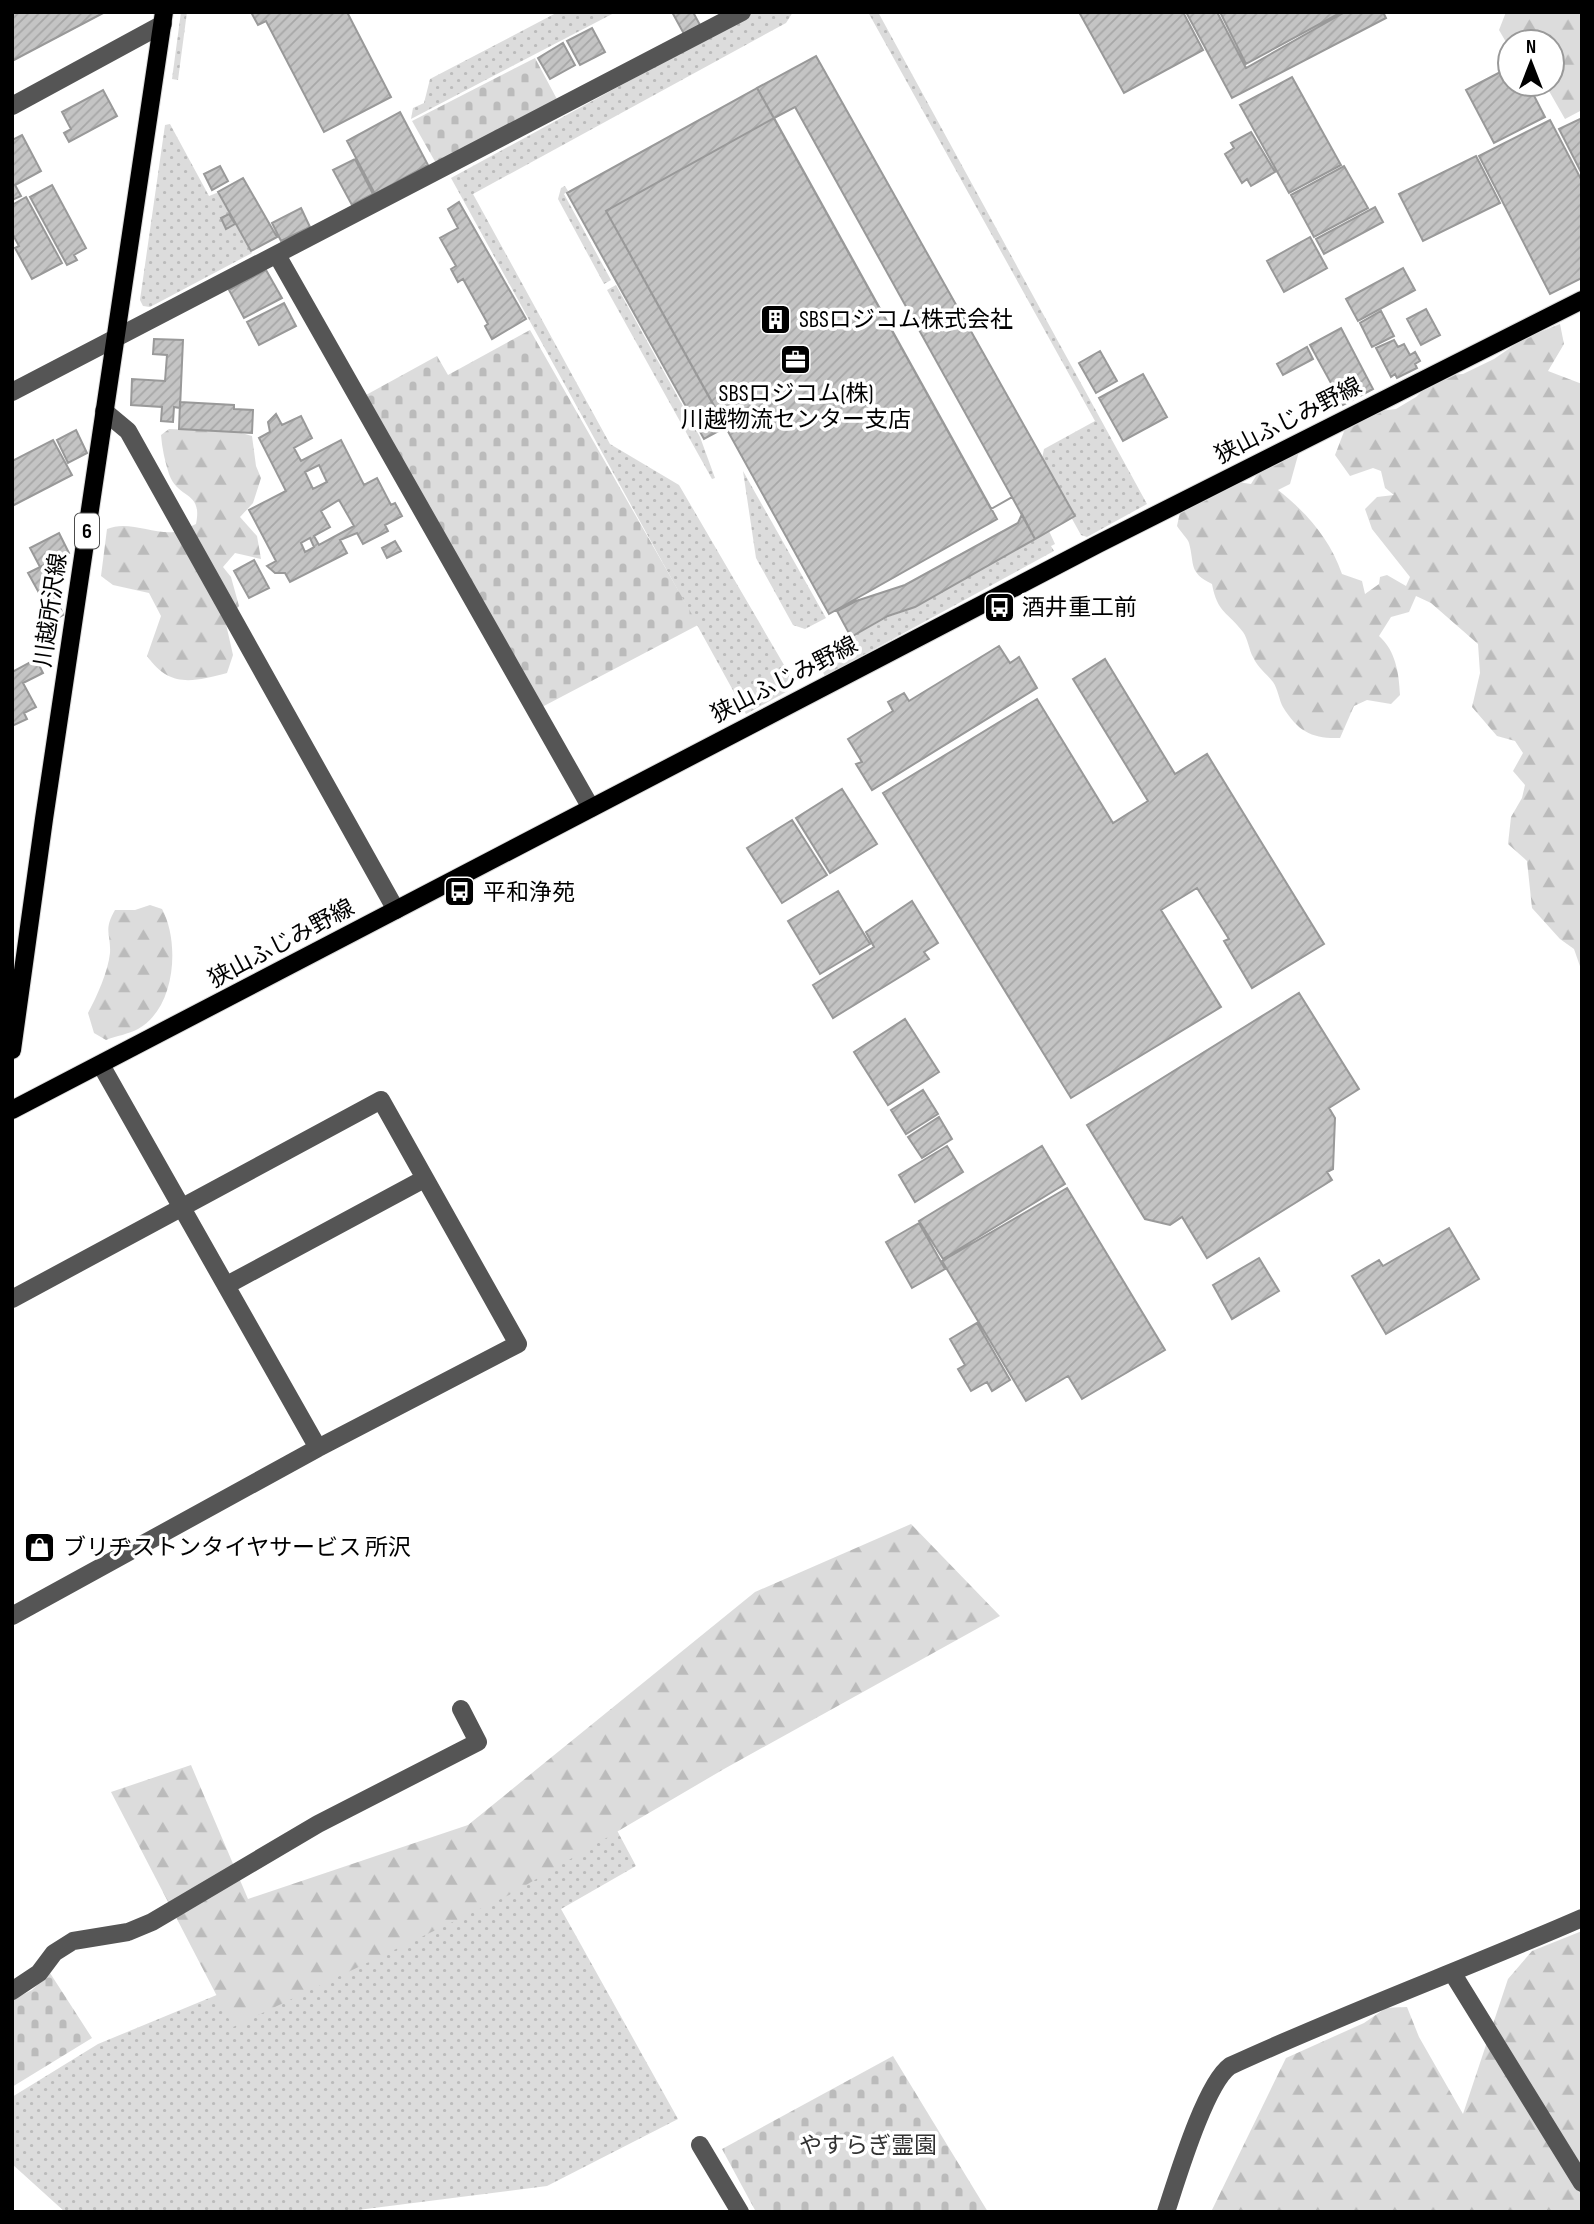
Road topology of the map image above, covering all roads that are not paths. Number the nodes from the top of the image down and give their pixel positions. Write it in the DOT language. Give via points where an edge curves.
graph roads {
  1 [pos="742,12"];
  2 [pos="164,18"];
  3 [pos="12,106"];
  4 [pos="277,255"];
  5 [pos="1582,300"];
  6 [pos="116,338"];
  7 [pos="12,392"];
  8 [pos="104,411"];
  9 [pos="591,808"];
  10 [pos="396,910"];
  11 [pos="12,1050"];
  12 [pos="101,1065"];
  13 [pos="12,1110"];
  14 [pos="424,1179"];
  15 [pos="182,1207"];
  16 [pos="227,1285"];
  17 [pos="12,1299"];
  18 [pos="318,1448"];
  19 [pos="12,1616"];
  20 [pos="461,1709"];
  21 [pos="1582,1918"];
  22 [pos="1452,1974"];
  23 [pos="12,1991"];
  24 [pos="700,2144"];
  25 [pos="1582,2183"];
  26 [pos="740,2212"];
  27 [pos="1166,2212"];
  1 -- 4 [label="street"];
  2 -- 3 [label="street"];
  2 -- 6 [label="main road, 川越所沢線 / 6"];
  4 -- 6 [label="street"];
  4 -- 9 [label="street"];
  5 -- 9 [label="main road, 狭山ふじみ野線" via="1081,552"];
  6 -- 7 [label="street"];
  6 -- 8 [label="main road, 川越所沢線 / 6"];
  8 -- 10 [label="street" via="128,431"];
  8 -- 11 [label="main road, 川越所沢線 / 6"];
  9 -- 10 [label="main road, 狭山ふじみ野線"];
  10 -- 12 [label="main road, 狭山ふじみ野線"];
  12 -- 13 [label="main road, 狭山ふじみ野線"];
  12 -- 15 [label="street"];
  14 -- 15 [label="street" via="381,1100"];
  14 -- 16 [label="street"];
  14 -- 18 [label="street" via="518,1344"];
  15 -- 16 [label="street"];
  15 -- 17 [label="street"];
  16 -- 18 [label="street"];
  18 -- 19 [label="street"];
  20 -- 23 [label="street" via="478,1742 318,1824 152,1922 128,1932 73,1941"];
  21 -- 22 [label="street"];
  22 -- 25 [label="street"];
  22 -- 27 [label="street" via="1308,2029 1221,2072"];
  24 -- 26 [label="street"];
}
